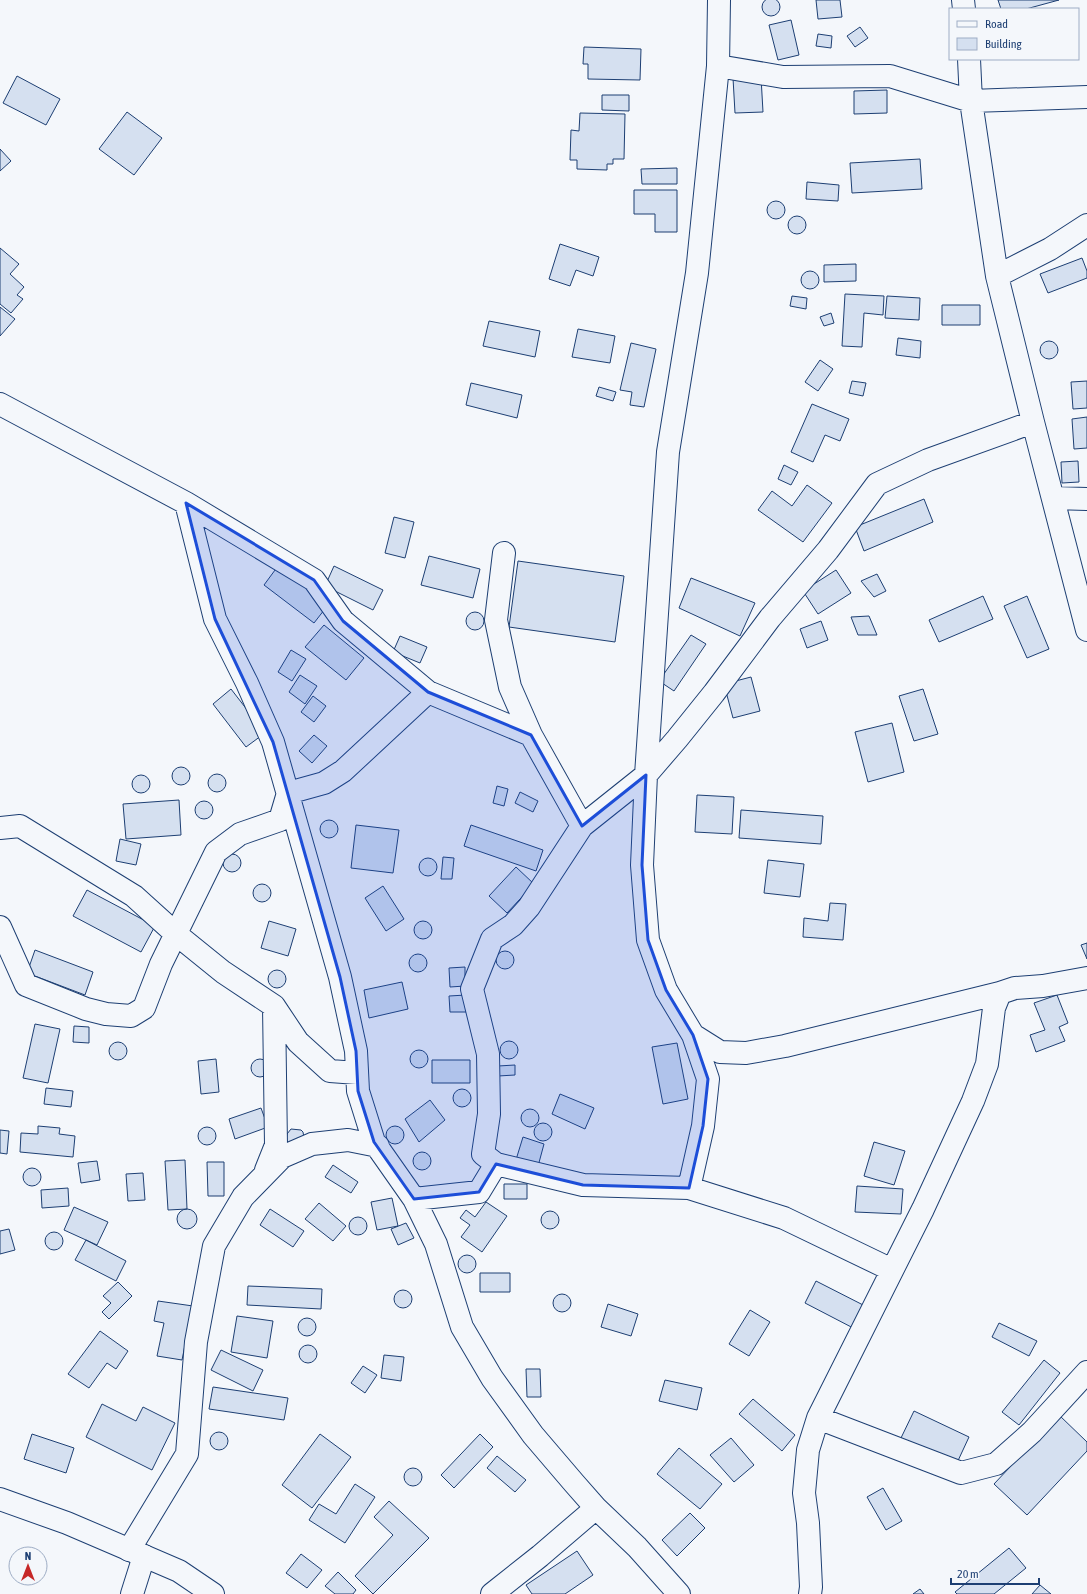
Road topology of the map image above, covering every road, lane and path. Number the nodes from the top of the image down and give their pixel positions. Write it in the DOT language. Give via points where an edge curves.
graph roads {
  1 [pos="719,0"];
  2 [pos="969,60"];
  3 [pos="718,66"];
  4 [pos="1087,97"];
  5 [pos="972,101"];
  6 [pos="1087,225"];
  7 [pos="997,276"];
  8 [pos="0,404"];
  9 [pos="1032,422"];
  10 [pos="1053,498"];
  11 [pos="1087,499"];
  12 [pos="186,503"];
  13 [pos="504,553"];
  14 [pos="1087,630"];
  15 [pos="428,692"];
  16 [pos="532,734"];
  17 [pos="646,775"];
  18 [pos="288,793"];
  19 [pos="582,826"];
  20 [pos="0,828"];
  21 [pos="0,927"];
  22 [pos="176,934"];
  23 [pos="1087,978"];
  24 [pos="1000,993"];
  25 [pos="274,1006"];
  26 [pos="693,1035"];
  27 [pos="357,1073"];
  28 [pos="378,1146"];
  29 [pos="496,1164"];
  30 [pos="264,1175"];
  31 [pos="689,1188"];
  32 [pos="414,1199"];
  33 [pos="892,1270"];
  34 [pos="1087,1372"];
  35 [pos="818,1418"];
  36 [pos="0,1499"];
  37 [pos="596,1508"];
  38 [pos="137,1553"];
  39 [pos="132,1594"];
  40 [pos="213,1594"];
  41 [pos="492,1594"];
  42 [pos="679,1594"];
  43 [pos="810,1594"];
  1 -- 3 [label="main road"];
  2 -- 5 [label="main road"];
  3 -- 5 [label="main road" via="783,77 890,76"];
  3 -- 17 [label="main road" via="697,273 668,452"];
  4 -- 5 [label="main road"];
  5 -- 7 [label="main road"];
  6 -- 7 [label="main road" via="1050,249"];
  7 -- 9 [label="main road"];
  8 -- 12 [label="main road"];
  9 -- 10 [label="main road"];
  9 -- 17 [label="main road" via="928,460 877,484 828,550 770,618 714,693"];
  10 -- 11 [label="main road"];
  10 -- 14 [label="main road"];
  12 -- 15 [label="main road" via="314,580 343,621"];
  12 -- 18 [label="main road" via="215,619 273,742"];
  13 -- 16 [label="main road" via="496,620 510,687"];
  15 -- 16 [label="main road"];
  15 -- 18 [label="main road" via="343,771 324,783"];
  16 -- 19 [label="main road"];
  17 -- 19 [label="main road"];
  17 -- 26 [label="main road" via="642,865 648,940 666,990"];
  18 -- 22 [label="main road" via="280,820 240,834 216,852"];
  18 -- 27 [label="main road" via="340,977 356,1051"];
  19 -- 29 [label="main road" via="529,907 513,924 492,939 472,989 488,1054 489,1114 483,1154"];
  20 -- 22 [label="main road" via="20,826 134,896"];
  21 -- 22 [label="main road" via="26,985 86,1009 131,1016 144,1008"];
  22 -- 25 [label="main road" via="223,972"];
  23 -- 24 [label="main road" via="1015,988"];
  24 -- 26 [label="main road" via="785,1046 746,1053 720,1052"];
  24 -- 33 [label="main road" via="994,1008 987,1064 973,1101 923,1210"];
  25 -- 27 [label="main road" via="298,1042 330,1071"];
  25 -- 30 [label="main road" via="276,1146"];
  26 -- 31 [label="main road" via="708,1079 703,1126"];
  27 -- 28 [label="main road" via="358,1091 374,1142"];
  28 -- 30 [label="main road" via="348,1140 312,1144 282,1157"];
  28 -- 32 [label="main road"];
  29 -- 31 [label="main road" via="583,1185"];
  29 -- 32 [label="main road" via="479,1192"];
  30 -- 38 [label="main road" via="243,1197 214,1246 196,1342 187,1454"];
  31 -- 33 [label="main road" via="784,1218"];
  32 -- 37 [label="main road" via="436,1244 462,1327 492,1378 533,1435"];
  33 -- 35 [label="main road"];
  34 -- 35 [label="main road" via="1032,1432 996,1464 961,1473"];
  35 -- 43 [label="main road" via="808,1450 804,1493 808,1522"];
  36 -- 38 [label="main road" via="67,1522"];
  37 -- 41 [label="main road"];
  37 -- 42 [label="main road" via="637,1547"];
  38 -- 39 [label="main road"];
  38 -- 40 [label="main road" via="178,1571"];
}
